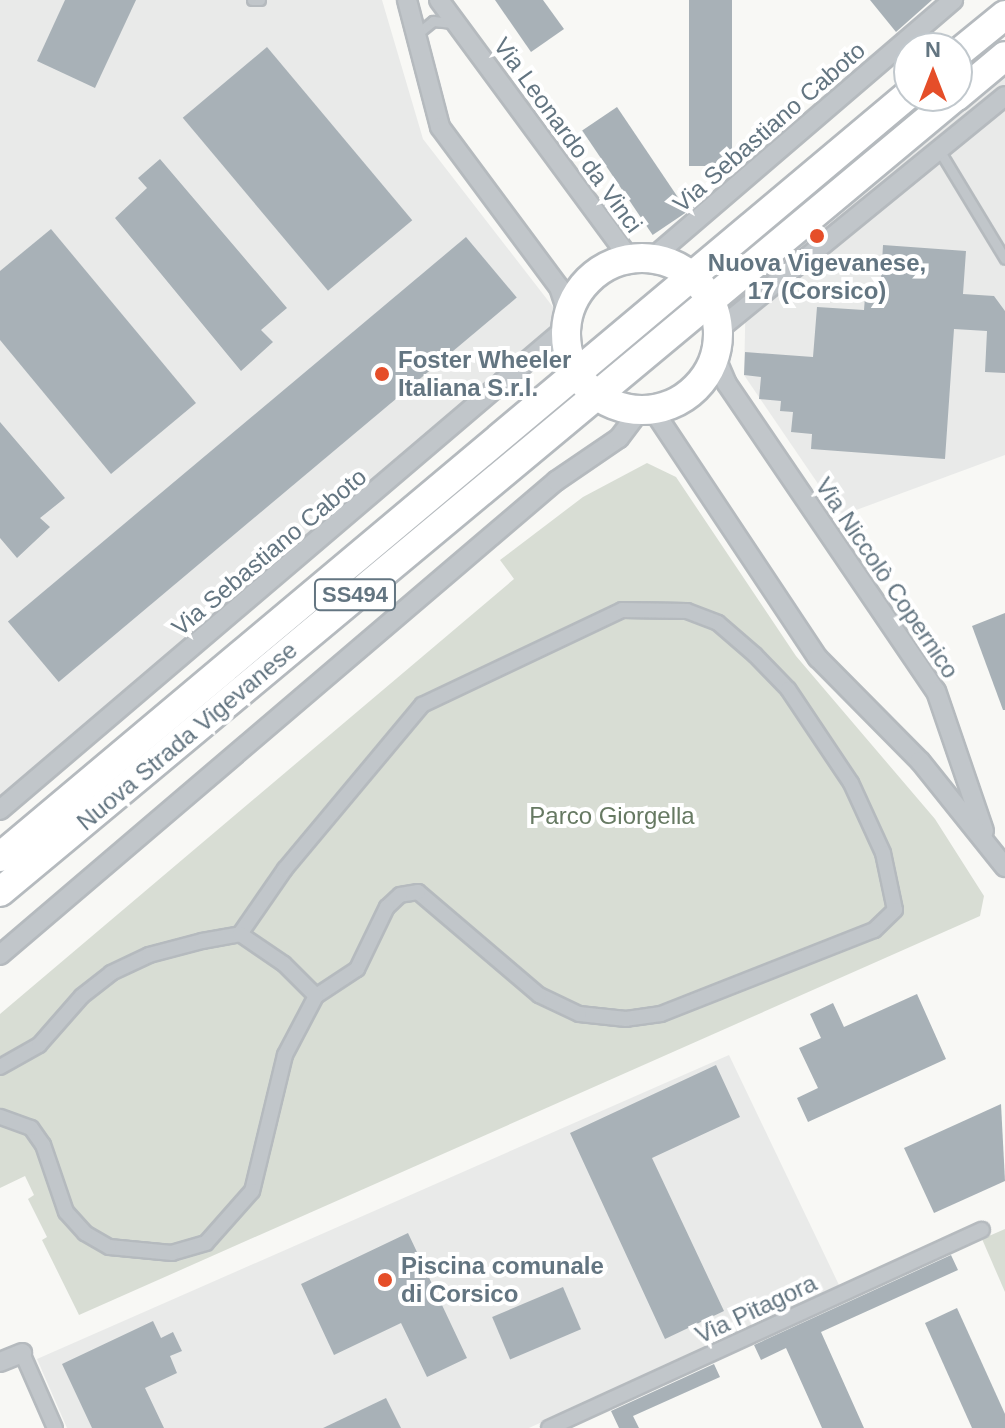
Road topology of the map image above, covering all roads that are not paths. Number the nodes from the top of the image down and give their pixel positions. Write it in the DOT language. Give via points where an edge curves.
graph roads {
  1 [pos="407,0"];
  2 [pos="439,0"];
  3 [pos="953,0"];
  4 [pos="1005,15"];
  5 [pos="456,23"];
  6 [pos="413,38"];
  7 [pos="973,41"];
  8 [pos="1005,56"];
  9 [pos="973,83"];
  10 [pos="1005,96"];
  11 [pos="893,107"];
  12 [pos="938,112"];
  13 [pos="939,150"];
  14 [pos="641,259"];
  15 [pos="1005,259"];
  16 [pos="689,274"];
  17 [pos="710,299"];
  18 [pos="567,322"];
  19 [pos="717,343"];
  20 [pos="576,373"];
  21 [pos="595,394"];
  22 [pos="646,410"];
  23 [pos="0,810"];
  24 [pos="987,841"];
  25 [pos="0,857"];
  26 [pos="1005,867"];
  27 [pos="0,892"];
  28 [pos="240,934"];
  29 [pos="0,955"];
  30 [pos="316,996"];
  31 [pos="0,1067"];
  32 [pos="0,1117"];
  33 [pos="982,1230"];
  34 [pos="22,1353"];
  35 [pos="0,1362"];
  36 [pos="55,1428"];
  37 [pos="549,1428"];
  1 -- 6 [label="street"];
  2 -- 5 [label="street, Via Leonardo da Vinci"];
  3 -- 14 [label="street, Via Sebastiano Caboto"];
  4 -- 7 [label="main road"];
  5 -- 6 [label="lane" via="433,21"];
  5 -- 14 [label="street, Via Leonardo da Vinci"];
  6 -- 18 [label="street" via="440,127 559,287"];
  8 -- 9 [label="main road, Nuova Strada Vigevanese / SS494"];
  10 -- 13 [label="street"];
  11 -- 16 [label="main road, Nuova Strada Vigevanese / SS494"];
  12 -- 17 [label="main road, Nuova Strada Vigevanese / SS494"];
  13 -- 15 [label="lane"];
  13 -- 19 [label="street"];
  14 -- 16 [label="main road"];
  14 -- 18 [label="main road" via="590,278"];
  16 -- 17 [label="main road"];
  16 -- 20 [label="main road, Nuova Strada Vigevanese / SS494"];
  17 -- 19 [label="main road"];
  17 -- 21 [label="main road, Nuova Strada Vigevanese / SS494"];
  18 -- 20 [label="main road"];
  18 -- 23 [label="street, Via Sebastiano Caboto"];
  19 -- 22 [label="main road" via="690,394"];
  19 -- 24 [label="street, Via Niccolò Copernico" via="727,384 936,691"];
  20 -- 21 [label="main road"];
  20 -- 25 [label="main road, Nuova Strada Vigevanese / SS494"];
  21 -- 22 [label="main road"];
  21 -- 27 [label="main road, Nuova Strada Vigevanese / SS494"];
  22 -- 24 [label="street, Via Niccolò Copernico" via="818,658 920,761"];
  22 -- 29 [label="street"];
  24 -- 26 [label="street, Via Niccolò Copernico"];
  28 -- 30 [label="street" via="284,964"];
  28 -- 30 [label="street" via="285,869 422,705 622,610 687,611 718,623 788,689 851,783 883,853 895,910 874,930 661,1014 626,1019 579,1014 539,995 418,892 400,895 387,907 357,969"];
  28 -- 31 [label="street" via="149,955 111,973 82,996 39,1045"];
  30 -- 32 [label="street" via="285,1055 252,1191 206,1243 157,1253 109,1247 97,1240 66,1212 43,1145 31,1128"];
  33 -- 37 [label="street, Via Pitagora"];
  34 -- 35 [label="street"];
  34 -- 36 [label="street"];
}
